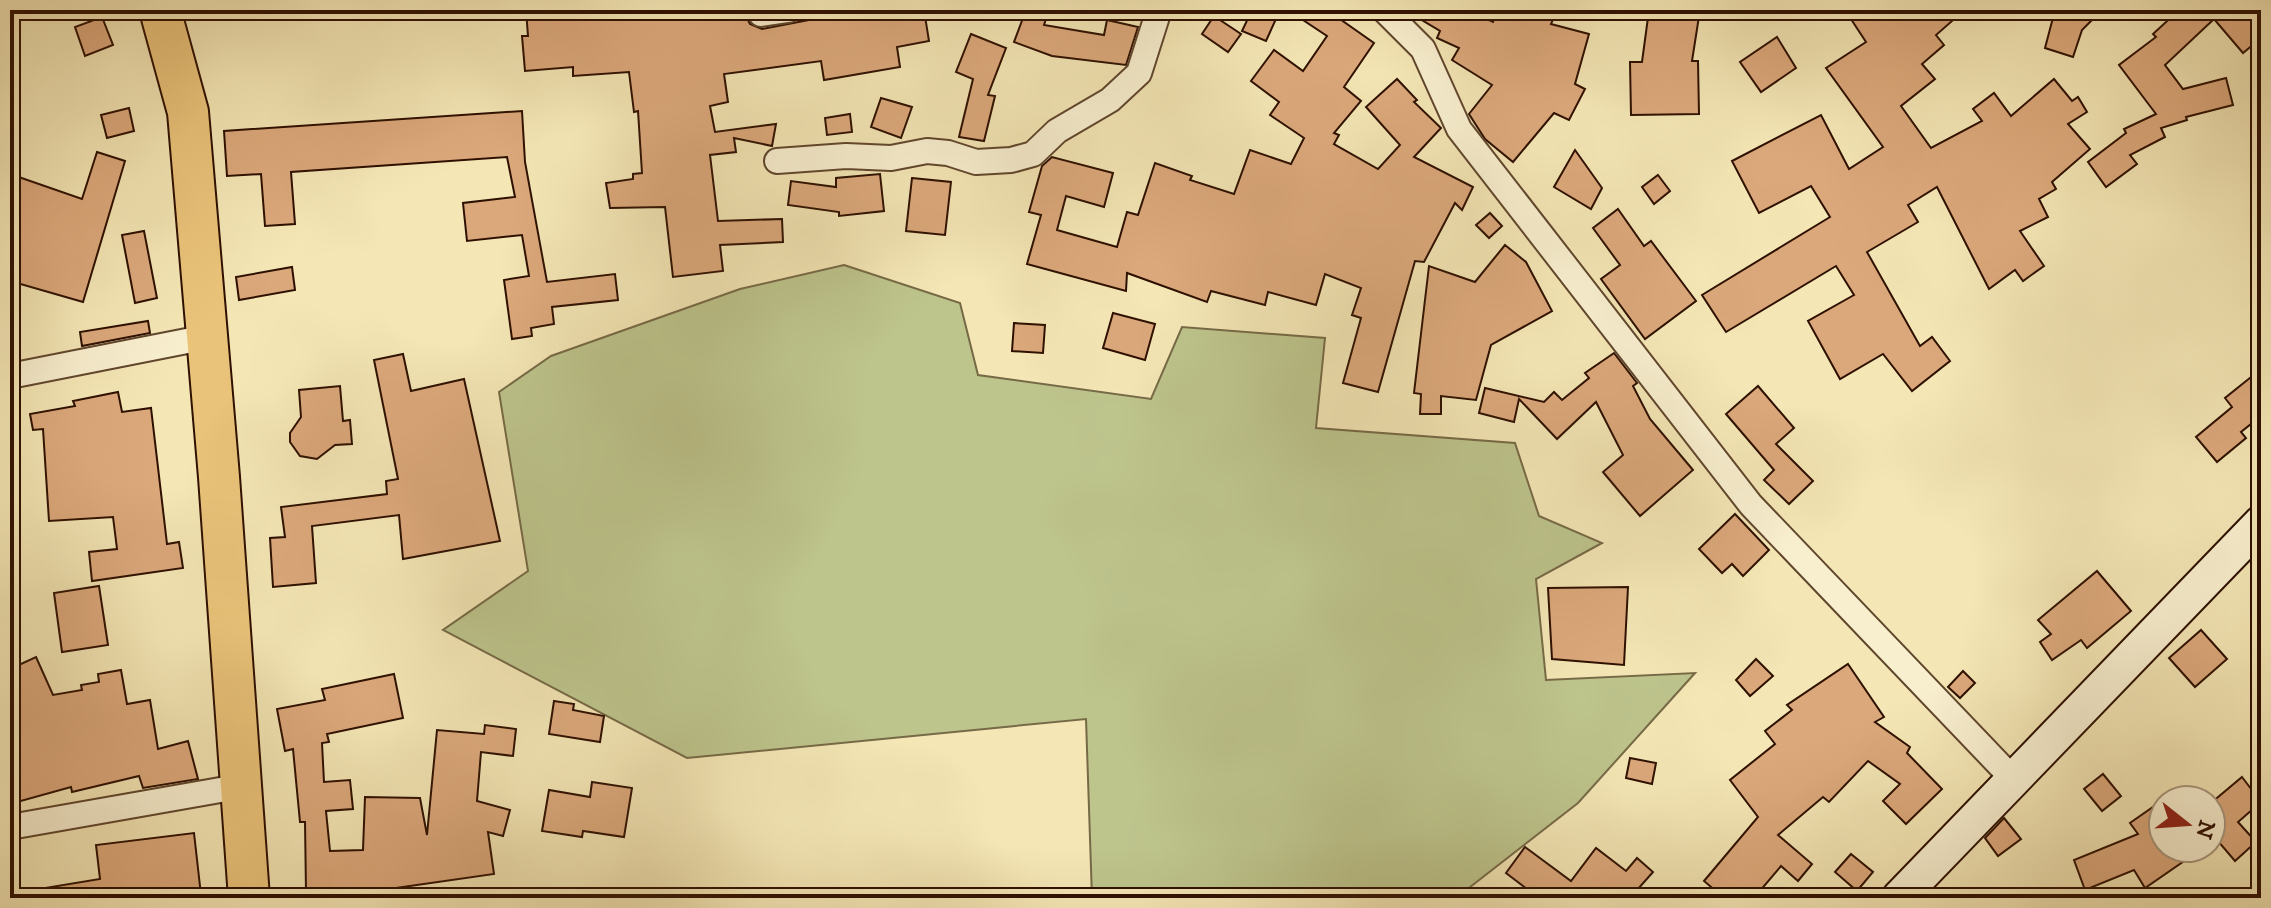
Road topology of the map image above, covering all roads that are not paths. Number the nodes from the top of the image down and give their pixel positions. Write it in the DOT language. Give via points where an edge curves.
graph roads {
  1 [pos="160,10"];
  2 [pos="788,10"];
  3 [pos="1384,10"];
  4 [pos="1153,11"];
  5 [pos="761,14"];
  6 [pos="777,161"];
  7 [pos="207,337"];
  8 [pos="10,376"];
  9 [pos="2261,523"];
  10 [pos="2013,779"];
  11 [pos="243,786"];
  12 [pos="10,827"];
  13 [pos="249,898"];
  14 [pos="1899,898"];
  1 -- 7 [label="main road" via="188,112"];
  2 -- 5 [label="street"];
  3 -- 10 [label="street" via="1423,49 1459,129 1751,505"];
  4 -- 6 [label="street" via="1139,73 1033,154 976,162 927,151 891,158"];
  7 -- 8 [label="street"];
  7 -- 11 [label="main road"];
  9 -- 10 [label="street"];
  10 -- 14 [label="street"];
  11 -- 12 [label="street"];
  11 -- 13 [label="main road"];
}
